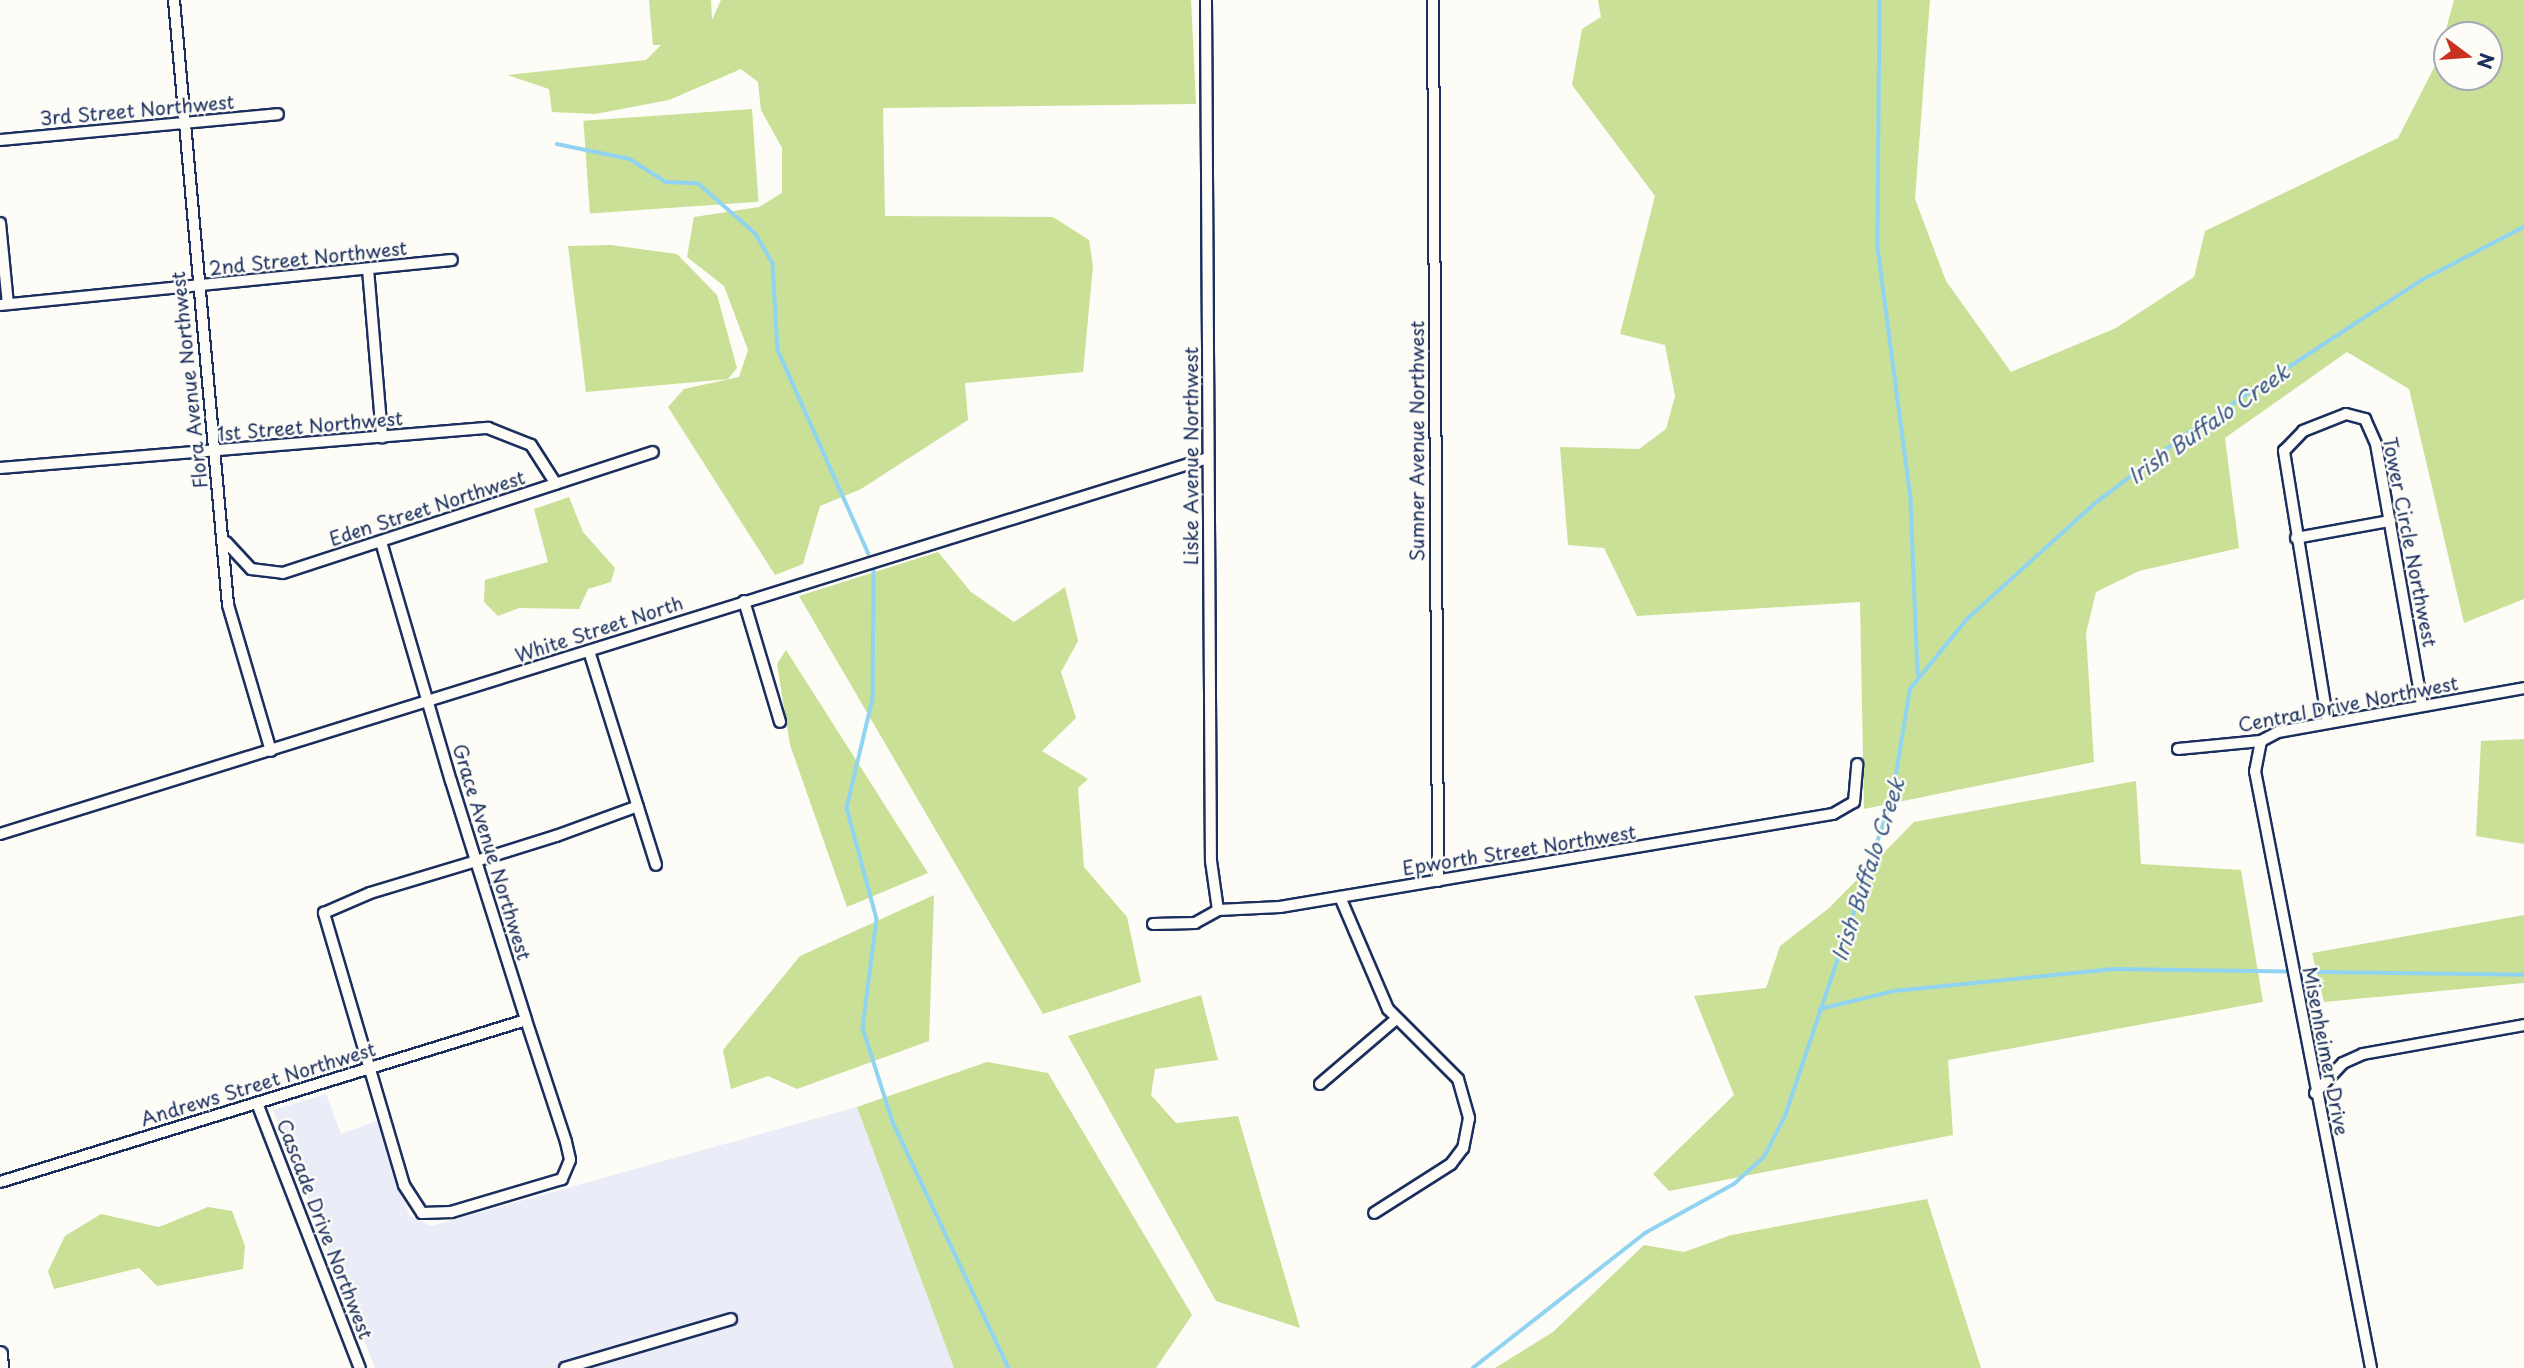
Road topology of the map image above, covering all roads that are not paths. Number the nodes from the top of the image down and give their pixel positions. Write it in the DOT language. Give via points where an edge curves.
graph roads {
  1 [pos="174,0"];
  2 [pos="1206,0"];
  3 [pos="1433,0"];
  4 [pos="278,114"];
  5 [pos="182,124"];
  6 [pos="0,141"];
  7 [pos="0,223"];
  8 [pos="452,260"];
  9 [pos="368,269"];
  10 [pos="197,288"];
  11 [pos="4,305"];
  12 [pos="382,437"];
  13 [pos="212,452"];
  14 [pos="653,452"];
  15 [pos="1208,458"];
  16 [pos="0,468"];
  17 [pos="556,485"];
  18 [pos="2390,521"];
  19 [pos="224,538"];
  20 [pos="2296,538"];
  21 [pos="381,542"];
  22 [pos="236,556"];
  23 [pos="226,564"];
  24 [pos="744,601"];
  25 [pos="589,651"];
  26 [pos="2524,688"];
  27 [pos="427,703"];
  28 [pos="2422,706"];
  29 [pos="780,722"];
  30 [pos="2328,723"];
  31 [pos="2261,741"];
  32 [pos="2178,749"];
  33 [pos="271,751"];
  34 [pos="1857,764"];
  35 [pos="638,806"];
  36 [pos="0,834"];
  37 [pos="476,861"];
  38 [pos="656,865"];
  39 [pos="1438,881"];
  40 [pos="1340,897"];
  41 [pos="1218,910"];
  42 [pos="1153,924"];
  43 [pos="526,1020"];
  44 [pos="1395,1020"];
  45 [pos="2524,1025"];
  46 [pos="368,1069"];
  47 [pos="1320,1084"];
  48 [pos="2315,1093"];
  49 [pos="257,1103"];
  50 [pos="0,1182"];
  51 [pos="1374,1213"];
  52 [pos="731,1319"];
  53 [pos="0,1353"];
  54 [pos="1,1368"];
  55 [pos="360,1368"];
  56 [pos="565,1368"];
  57 [pos="2371,1368"];
  1 -- 5 [label="street, Flora Avenue Northwest"];
  2 -- 15 [label="street, Liske Avenue Northwest"];
  3 -- 39 [label="street, Sumner Avenue Northwest"];
  4 -- 5 [label="street, 3rd Street Northwest"];
  5 -- 6 [label="street, 3rd Street Northwest"];
  5 -- 10 [label="street, Flora Avenue Northwest"];
  7 -- 11 [label="street"];
  8 -- 9 [label="street, 2nd Street Northwest"];
  9 -- 10 [label="street, 2nd Street Northwest"];
  9 -- 12 [label="street"];
  10 -- 11 [label="street, 2nd Street Northwest"];
  10 -- 13 [label="street, Flora Avenue Northwest"];
  12 -- 13 [label="street, 1st Street Northwest"];
  12 -- 17 [label="street, 1st Street Northwest" via="502,430 542,457"];
  13 -- 16 [label="street, 1st Street Northwest"];
  13 -- 19 [label="street, Flora Avenue Northwest"];
  14 -- 17 [label="street, Eden Street Northwest"];
  15 -- 24 [label="street, White Street North"];
  15 -- 41 [label="street, Liske Avenue Northwest" via="1211,887"];
  17 -- 21 [label="street, Eden Street Northwest"];
  18 -- 20 [label="street"];
  18 -- 20 [label="street, Tower Circle Northwest" via="2373,435 2365,419 2346,414 2303,431 2284,451"];
  18 -- 28 [label="street, Tower Circle Northwest"];
  19 -- 22 [label="street, Eden Street Northwest"];
  19 -- 23 [label="street, Flora Avenue Northwest"];
  20 -- 30 [label="street, Tower Circle Northwest"];
  21 -- 22 [label="street, Eden Street Northwest" via="283,573 251,569"];
  21 -- 27 [label="street, Grace Avenue Northwest"];
  22 -- 23 [label="street"];
  23 -- 33 [label="street, Flora Avenue Northwest" via="228,605"];
  24 -- 25 [label="street, White Street North"];
  24 -- 29 [label="street"];
  25 -- 27 [label="street, White Street North"];
  25 -- 35 [label="street"];
  26 -- 28 [label="street, Central Drive Northwest"];
  27 -- 33 [label="street, White Street North"];
  27 -- 37 [label="street, Grace Avenue Northwest"];
  28 -- 30 [label="street, Central Drive Northwest"];
  30 -- 31 [label="street, Central Drive Northwest"];
  31 -- 32 [label="street, Central Drive Northwest"];
  31 -- 48 [label="street, Misenheimer Drive" via="2255,771"];
  33 -- 36 [label="street, White Street North"];
  34 -- 39 [label="street, Epworth Street Northwest" via="1857,791 1845,811"];
  35 -- 37 [label="street"];
  35 -- 38 [label="street"];
  37 -- 43 [label="street, Grace Avenue Northwest"];
  37 -- 46 [label="street" via="324,913"];
  39 -- 40 [label="street, Epworth Street Northwest"];
  40 -- 41 [label="street, Epworth Street Northwest" via="1227,914"];
  40 -- 44 [label="street"];
  41 -- 42 [label="street, Epworth Street Northwest" via="1195,923"];
  43 -- 46 [label="street, Andrews Street Northwest"];
  43 -- 46 [label="street, Grace Avenue Northwest" via="566,1142 568,1172 497,1200 422,1213 404,1185"];
  44 -- 47 [label="street"];
  44 -- 51 [label="street" via="1458,1079 1469,1118 1463,1148 1451,1164"];
  45 -- 48 [label="street" via="2363,1054 2343,1063"];
  46 -- 49 [label="street, Andrews Street Northwest"];
  48 -- 57 [label="street, Misenheimer Drive"];
  49 -- 50 [label="street, Andrews Street Northwest"];
  49 -- 55 [label="street, Cascade Drive Northwest"];
  52 -- 56 [label="street"];
  53 -- 54 [label="main road"];
}
